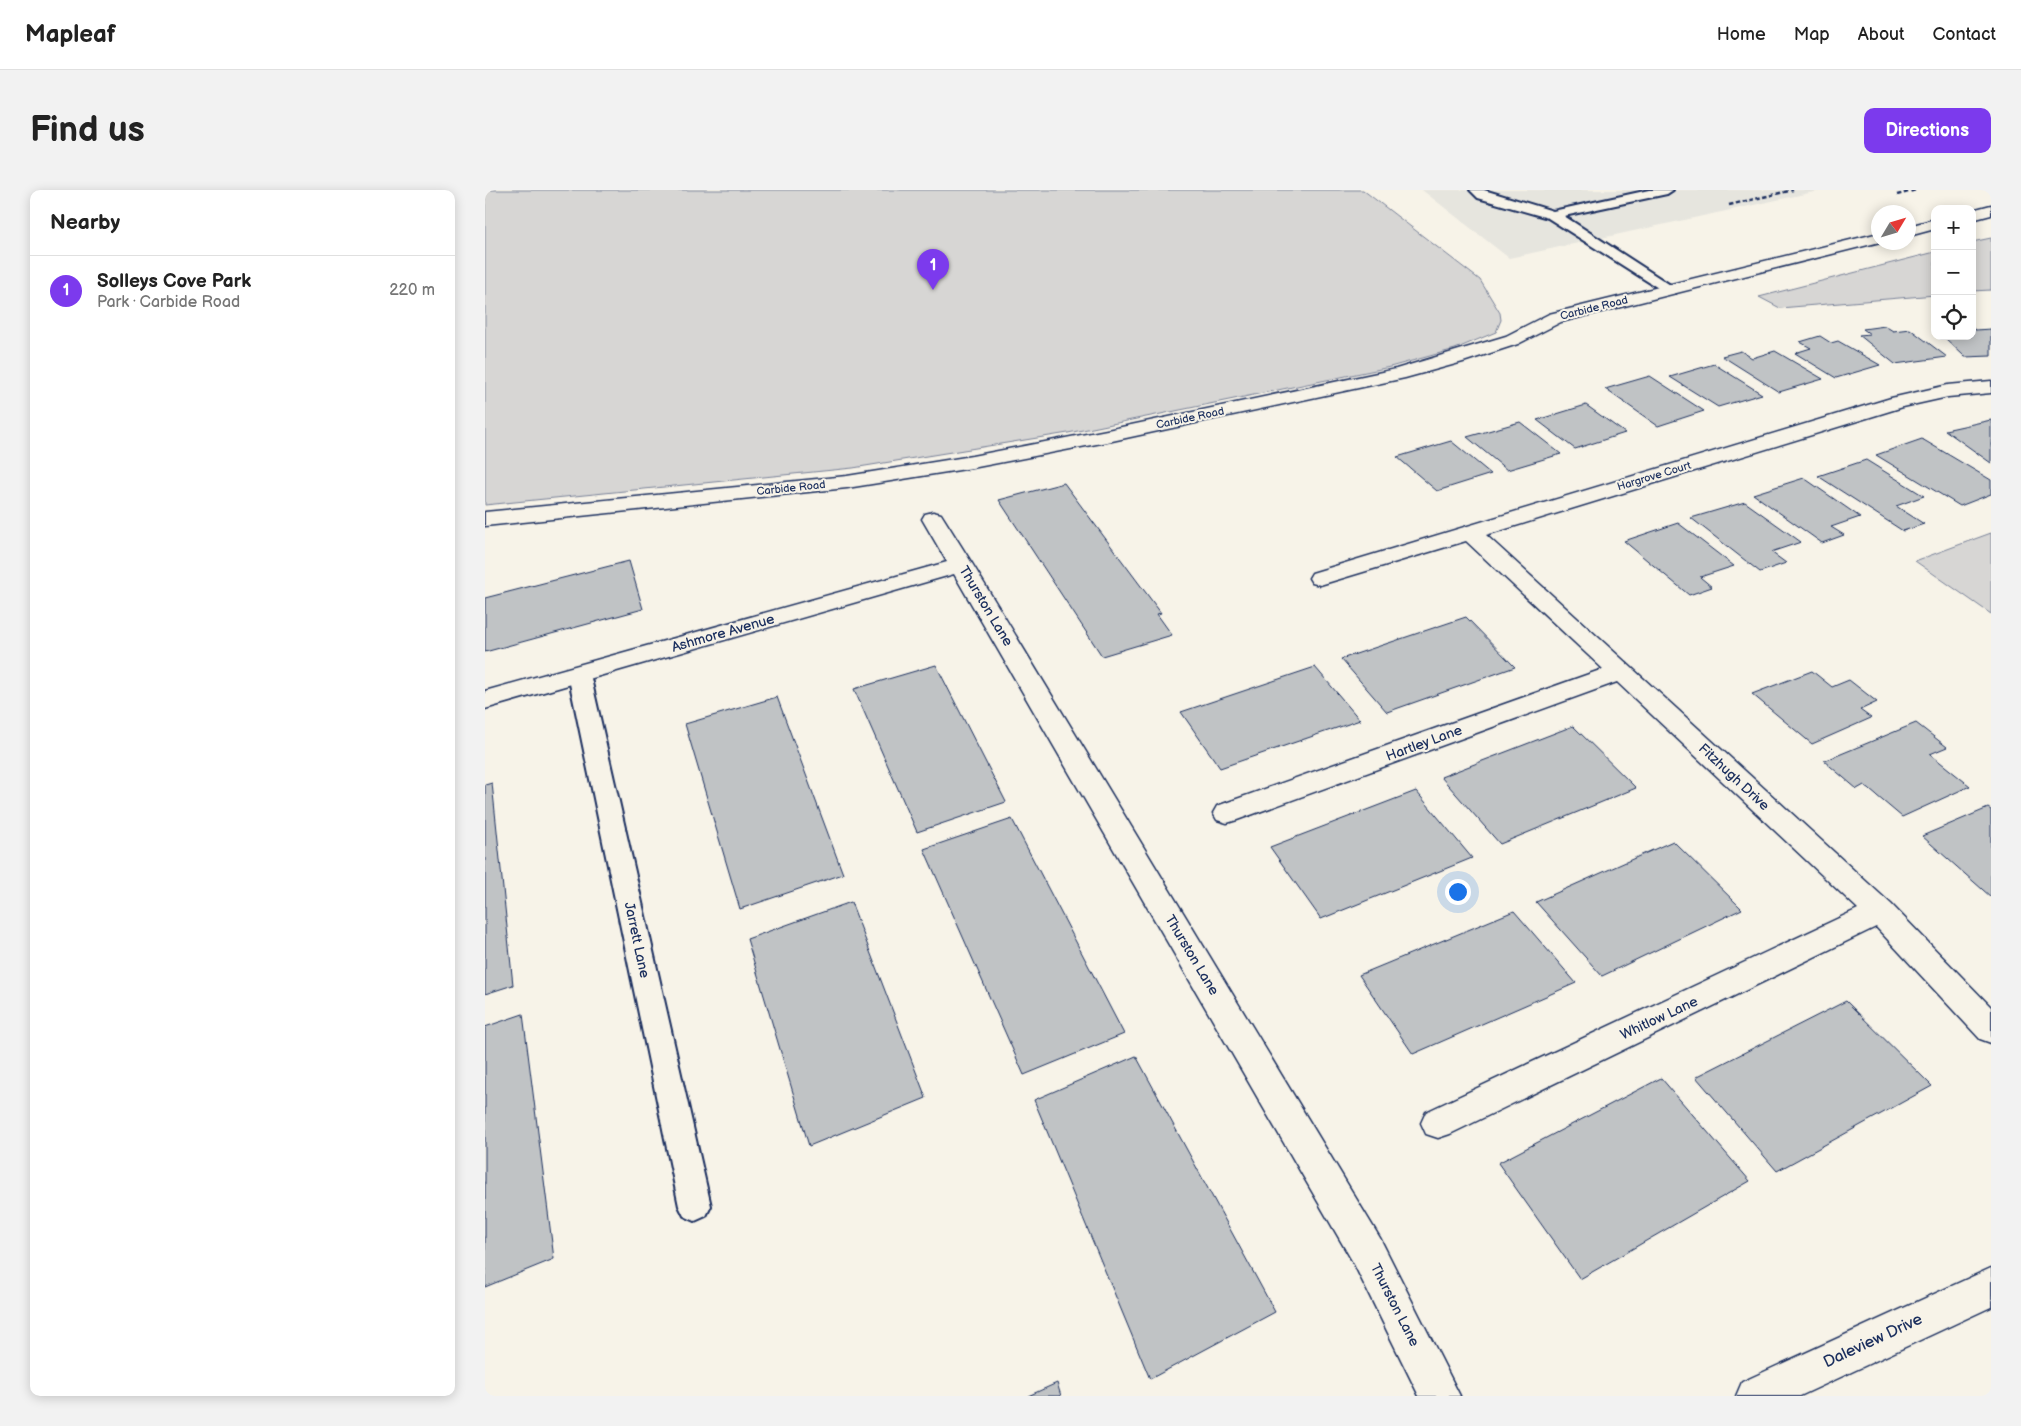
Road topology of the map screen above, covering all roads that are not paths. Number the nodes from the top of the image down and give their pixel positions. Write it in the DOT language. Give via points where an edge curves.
graph roads {
  1 [pos="1476,190"];
  2 [pos="1667,190"];
  3 [pos="1991,210"];
  4 [pos="1976,214"];
  5 [pos="1553,215"];
  6 [pos="1931,225"];
  7 [pos="1916,229"];
  8 [pos="1871,240"];
  9 [pos="1671,290"];
  10 [pos="1991,387"];
  11 [pos="485,519"];
  12 [pos="933,520"];
  13 [pos="1469,532"];
  14 [pos="962,566"];
  15 [pos="1321,578"];
  16 [pos="1621,672"];
  17 [pos="579,674"];
  18 [pos="485,700"];
  19 [pos="1227,813"];
  20 [pos="1880,912"];
  21 [pos="1991,1029"];
  22 [pos="1438,1123"];
  23 [pos="695,1206"];
  24 [pos="1991,1287"];
  25 [pos="1440,1396"];
  26 [pos="1756,1396"];
  1 -- 5 [label="lane" via="1483,195"];
  2 -- 5 [label="lane"];
  3 -- 4 [label="street"];
  5 -- 9 [label="lane"];
  6 -- 7 [label="street"];
  8 -- 9 [label="street, Carbide Road"];
  9 -- 11 [label="street, Carbide Road" via="1555,318 1512,340 1398,374 1112,435 847,482"];
  10 -- 13 [label="street, Hargrove Court" via="1948,391 1898,402"];
  12 -- 14 [label="street, Thurston Lane"];
  13 -- 15 [label="street, Hargrove Court"];
  13 -- 16 [label="street, Fitzhugh Drive"];
  14 -- 17 [label="street, Ashmore Avenue"];
  14 -- 25 [label="street, Thurston Lane" via="1367,1251"];
  16 -- 19 [label="street, Hartley Lane"];
  16 -- 20 [label="street, Fitzhugh Drive"];
  17 -- 18 [label="street, Ashmore Avenue"];
  17 -- 23 [label="lane, Jarrett Lane"];
  20 -- 21 [label="street, Fitzhugh Drive"];
  20 -- 22 [label="street, Whitlow Lane"];
  24 -- 26 [label="street, Daleview Drive"];
}
